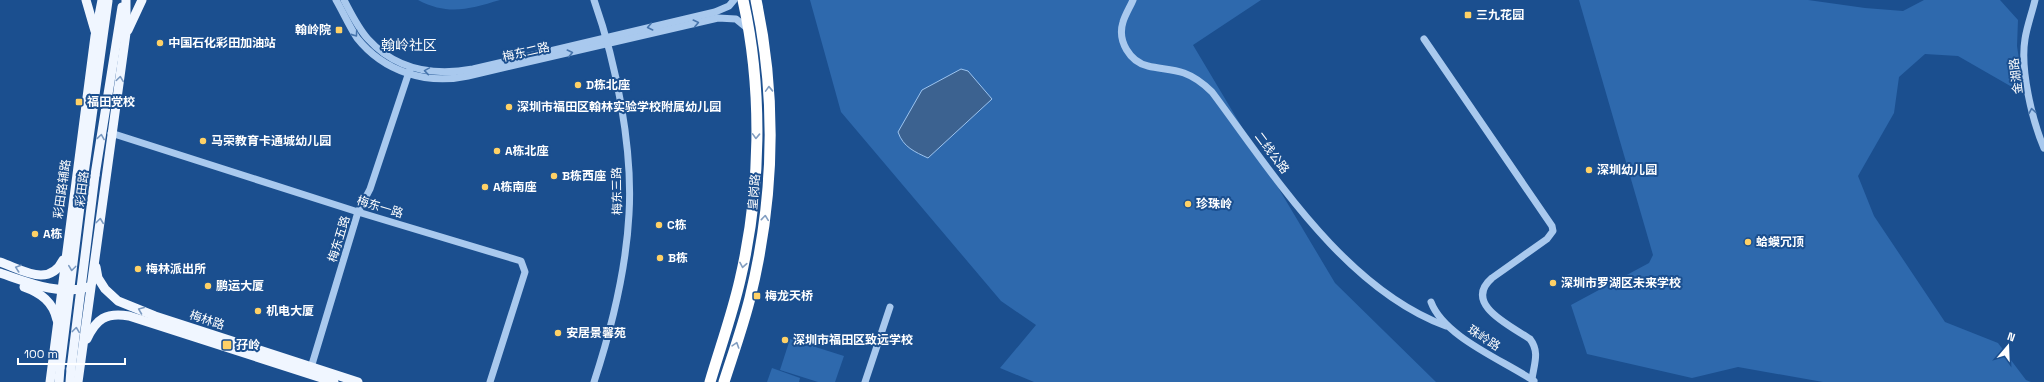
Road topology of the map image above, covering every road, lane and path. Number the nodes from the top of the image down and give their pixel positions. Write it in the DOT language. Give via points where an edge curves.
graph roads {
  1 [pos="86,0"];
  2 [pos="102,0"];
  3 [pos="108,0"];
  4 [pos="123,0"];
  5 [pos="126,0"];
  6 [pos="142,0"];
  7 [pos="336,0"];
  8 [pos="344,0"];
  9 [pos="594,0"];
  10 [pos="734,0"];
  11 [pos="743,0"];
  12 [pos="756,0"];
  13 [pos="1133,0"];
  14 [pos="2035,0"];
  15 [pos="749,30"];
  16 [pos="126,33"];
  17 [pos="95,36"];
  18 [pos="605,36"];
  19 [pos="1424,39"];
  20 [pos="608,44"];
  21 [pos="409,71"];
  22 [pos="112,133"];
  23 [pos="2044,148"];
  24 [pos="358,212"];
  25 [pos="66,256"];
  26 [pos="96,260"];
  27 [pos="0,262"];
  28 [pos="0,274"];
  29 [pos="92,286"];
  30 [pos="62,289"];
  31 [pos="1431,302"];
  32 [pos="890,307"];
  33 [pos="60,310"];
  34 [pos="88,311"];
  35 [pos="154,319"];
  36 [pos="1446,326"];
  37 [pos="58,328"];
  38 [pos="84,346"];
  39 [pos="310,370"];
  40 [pos="1534,381"];
  41 [pos="50,382"];
  42 [pos="59,382"];
  43 [pos="70,382"];
  44 [pos="78,382"];
  45 [pos="334,382"];
  46 [pos="358,382"];
  47 [pos="490,382"];
  48 [pos="594,382"];
  49 [pos="710,382"];
  50 [pos="724,382"];
  51 [pos="865,382"];
  1 -- 17 [label="main road"];
  2 -- 17 [label="main road, 彩田路辅路"];
  3 -- 42 [label="main road, 彩田路, one-way, bridge"];
  43 -- 4 [label="main road, 彩田路, one-way, bridge" via="95,175"];
  5 -- 16 [label="main road"];
  6 -- 16 [label="main road"];
  7 -- 21 [label="street, 梅东二路, one-way" via="352,30 370,51 392,67"];
  8 -- 21 [label="street, 梅东二路" via="368,39"];
  9 -- 18 [label="street, 梅东三路"];
  10 -- 18 [label="street, 梅东二路, one-way" via="729,6 715,12"];
  11 -- 15 [label="highway, 皇岗路"];
  50 -- 12 [label="highway, 皇岗路, one-way" via="750,297 764,225 769,182 769,80"];
  13 -- 36 [label="street, 二线公路" via="1121,33 1131,56 1138,63 1173,70 1202,83 1212,92 1278,180 1346,261 1385,292"];
  23 -- 14 [label="street, 金湖路, one-way" via="2032,114 2024,55"];
  20 -- 15 [label="street, 梅东二路, one-way" via="718,18 736,19"];
  15 -- 49 [label="highway, 皇岗路, one-way" via="756,130 753,203 740,280"];
  22 -- 16 [label="main road, one-way"];
  17 -- 25 [label="main road, 彩田路辅路"];
  18 -- 20 [label="street, 梅东三路"];
  18 -- 21 [label="street, 梅东二路, one-way" via="460,71"];
  19 -- 40 [label="street" via="1552,226 1547,239 1492,278 1485,284 1482,293 1484,304 1490,312 1530,339 1533,344 1537,354"];
  21 -- 20 [label="street, 梅东二路, one-way" via="429,79 457,78"];
  20 -- 48 [label="street, 梅东三路" via="623,124 629,212 623,271 613,323"];
  21 -- 24 [label="street, 梅东五路" via="370,189"];
  22 -- 24 [label="street, 梅东一路"];
  26 -- 22 [label="main road, one-way"];
  24 -- 39 [label="street, 梅东五路"];
  24 -- 47 [label="street, 梅东一路" via="521,261 525,272"];
  25 -- 27 [label="main road, one-way" via="56,272 45,276"];
  25 -- 30 [label="main road, 彩田路辅路"];
  26 -- 29 [label="main road"];
  35 -- 26 [label="main road, 梅林路, one-way" via="110,295 102,284 96,269"];
  28 -- 30 [label="main road" via="35,285"];
  28 -- 37 [label="main road" via="43,296 53,308"];
  29 -- 30 [label="main road" via="76,290"];
  29 -- 34 [label="main road"];
  30 -- 33 [label="main road, 彩田路辅路"];
  31 -- 36 [label="street, 珠岭路" via="1433,309"];
  32 -- 51 [label="street"];
  33 -- 34 [label="main road" via="65,303 74,300 82,302"];
  33 -- 37 [label="main road, 彩田路辅路"];
  34 -- 38 [label="main road"];
  35 -- 38 [label="main road, 梅林路" via="113,314 101,319 94,326"];
  35 -- 39 [label="main road, 梅林路"];
  36 -- 40 [label="street, 珠岭路"];
  37 -- 41 [label="main road, 彩田路辅路"];
  38 -- 44 [label="main road"];
  39 -- 45 [label="main road, 梅林路"];
  39 -- 46 [label="main road, 梅林路"];
}
